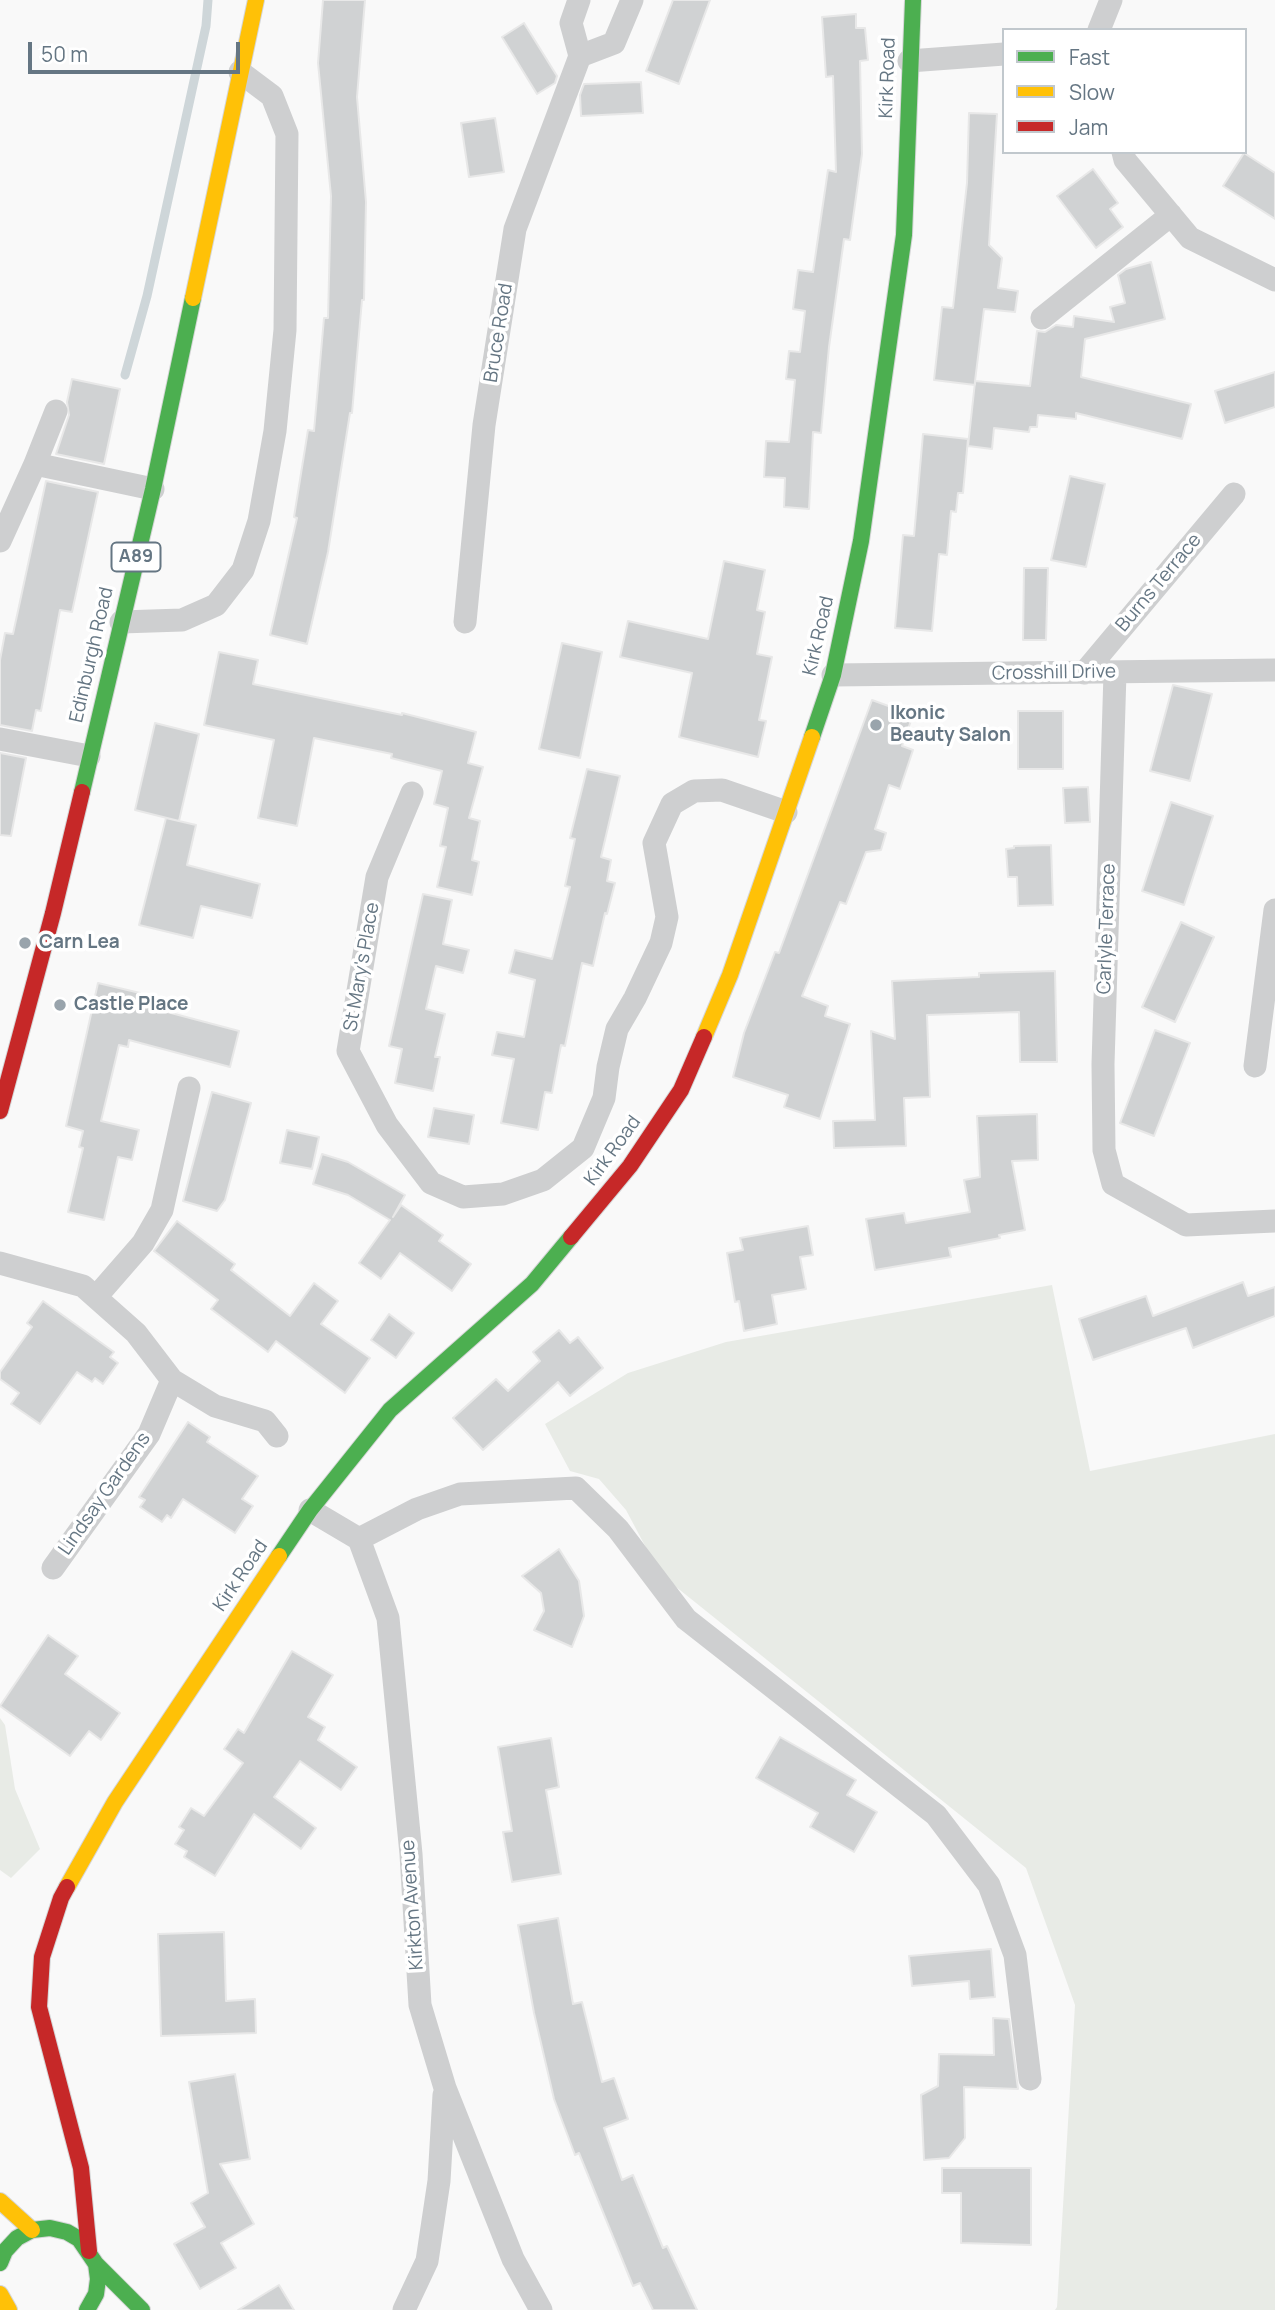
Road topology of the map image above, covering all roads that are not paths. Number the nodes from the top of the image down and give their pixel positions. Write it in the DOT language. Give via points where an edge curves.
graph roads {
  1 [pos="256,0"];
  2 [pos="579,0"];
  3 [pos="632,0"];
  4 [pos="912,0"];
  5 [pos="1111,0"];
  6 [pos="1100,28"];
  7 [pos="1002,54"];
  8 [pos="580,56"];
  9 [pos="909,61"];
  10 [pos="240,72"];
  11 [pos="1124,154"];
  12 [pos="1171,215"];
  13 [pos="1275,280"];
  14 [pos="1042,318"];
  15 [pos="56,411"];
  16 [pos="35,464"];
  17 [pos="153,489"];
  18 [pos="1234,494"];
  19 [pos="0,541"];
  20 [pos="121,622"];
  21 [pos="465,622"];
  22 [pos="1275,670"];
  23 [pos="1084,673"];
  24 [pos="1115,673"];
  25 [pos="833,675"];
  26 [pos="0,739"];
  27 [pos="89,757"];
  28 [pos="412,793"];
  29 [pos="786,812"];
  30 [pos="1275,910"];
  31 [pos="1255,1066"];
  32 [pos="189,1088"];
  33 [pos="0,1111"];
  34 [pos="1275,1221"];
  35 [pos="0,1263"];
  36 [pos="96,1297"];
  37 [pos="172,1380"];
  38 [pos="276,1436"];
  39 [pos="310,1510"];
  40 [pos="359,1539"];
  41 [pos="53,1568"];
  42 [pos="1030,2079"];
  43 [pos="444,2088"];
  44 [pos="81,2168"];
  45 [pos="0,2201"];
  46 [pos="50,2228"];
  47 [pos="32,2230"];
  48 [pos="2,2251"];
  49 [pos="93,2257"];
  50 [pos="90,2309"];
  51 [pos="142,2310"];
  52 [pos="404,2310"];
  53 [pos="541,2310"];
  1 -- 10 [label="main road, Edinburgh Road / A89"];
  2 -- 8 [label="street" via="571,23"];
  3 -- 8 [label="street" via="614,43"];
  4 -- 9 [label="main road, Kirk Road"];
  5 -- 6 [label="street"];
  7 -- 9 [label="street"];
  8 -- 21 [label="street, Bruce Road" via="515,229 484,425"];
  9 -- 25 [label="main road, Kirk Road" via="904,236 860,541"];
  10 -- 17 [label="main road, Edinburgh Road / A89"];
  10 -- 20 [label="street" via="272,96 287,134 285,330 275,431 258,521 243,570 216,605 182,620"];
  11 -- 12 [label="street"];
  12 -- 13 [label="street" via="1190,238"];
  12 -- 14 [label="street"];
  15 -- 16 [label="street"];
  16 -- 17 [label="street"];
  16 -- 19 [label="street"];
  17 -- 20 [label="main road, Edinburgh Road / A89"];
  18 -- 23 [label="street, Burns Terrace"];
  20 -- 27 [label="main road, Edinburgh Road / A89"];
  22 -- 24 [label="street, Crosshill Drive"];
  23 -- 24 [label="street, Crosshill Drive"];
  23 -- 25 [label="street, Crosshill Drive"];
  24 -- 34 [label="street, Carlyle Terrace" via="1103,1063 1104,1150 1113,1184 1186,1226"];
  25 -- 29 [label="main road, Kirk Road"];
  26 -- 27 [label="street"];
  27 -- 33 [label="main road, Edinburgh Road / A89"];
  28 -- 29 [label="street, St Mary's Place" via="377,877 348,1051 387,1125 431,1183 463,1196 503,1194 543,1180 583,1148 604,1098 617,1029 661,943 667,917 654,843 672,804 694,791 722,790"];
  29 -- 39 [label="main road, Kirk Road" via="730,975 681,1090 630,1166 532,1284 390,1410"];
  30 -- 31 [label="street"];
  32 -- 36 [label="street" via="162,1210 143,1243"];
  35 -- 36 [label="street" via="83,1286"];
  36 -- 37 [label="street" via="136,1333"];
  37 -- 38 [label="street" via="215,1406 265,1421"];
  37 -- 41 [label="street, Lindsay Gardens" via="149,1434"];
  39 -- 40 [label="street"];
  39 -- 44 [label="main road, Kirk Road" via="115,1802 61,1898 43,1957 39,2007"];
  40 -- 42 [label="street" via="417,1509 460,1494 576,1489 618,1529 686,1619 936,1815 989,1885 1015,1955"];
  40 -- 43 [label="street, Kirkton Avenue" via="388,1618 420,2005"];
  43 -- 52 [label="street" via="439,2181 427,2261"];
  43 -- 53 [label="street, Kirkton Avenue" via="513,2259"];
  44 -- 46 [label="main road" via="65,2207"];
  44 -- 49 [label="main road, Kirk Road"];
  45 -- 47 [label="main road"];
  46 -- 47 [label="main road"];
  46 -- 49 [label="main road" via="79,2239"];
  47 -- 48 [label="main road"];
  49 -- 50 [label="main road, Kirk Road" via="97,2287"];
  49 -- 51 [label="main road"];
}
